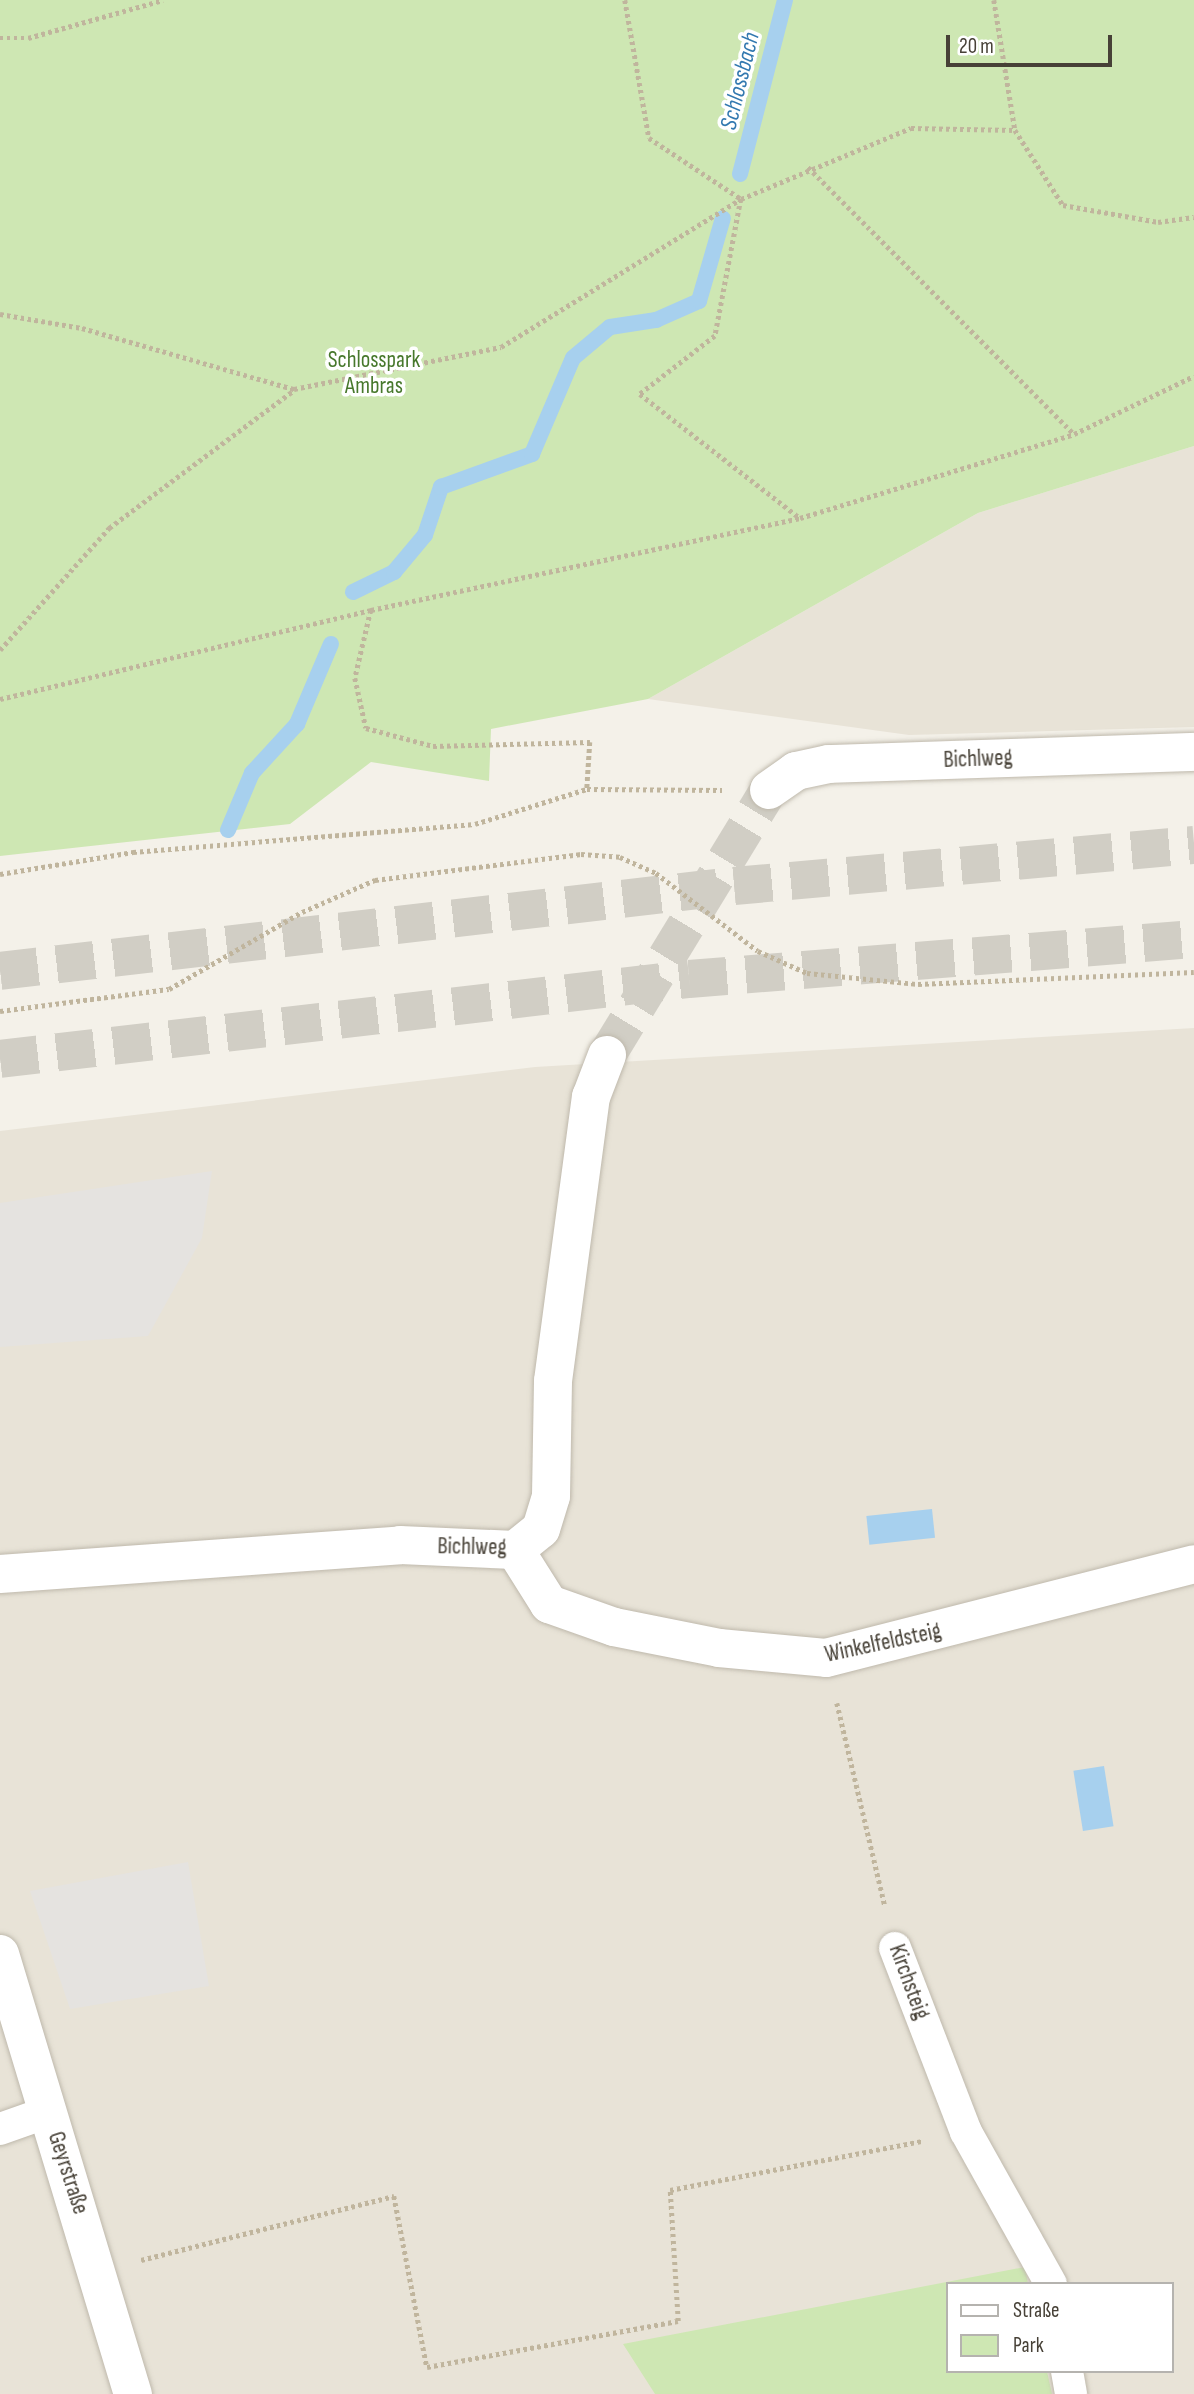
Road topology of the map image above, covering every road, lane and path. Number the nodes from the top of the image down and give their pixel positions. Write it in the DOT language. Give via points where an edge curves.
graph roads {
  1 [pos="163,0"];
  2 [pos="625,0"];
  3 [pos="994,0"];
  4 [pos="0,38"];
  5 [pos="1015,130"];
  6 [pos="807,166"];
  7 [pos="741,199"];
  8 [pos="1194,217"];
  9 [pos="0,314"];
  10 [pos="1194,376"];
  11 [pos="294,389"];
  12 [pos="1074,434"];
  13 [pos="800,518"];
  14 [pos="371,610"];
  15 [pos="0,650"];
  16 [pos="0,699"];
  17 [pos="1194,752"];
  18 [pos="587,789"];
  19 [pos="667,790"];
  20 [pos="769,790"];
  21 [pos="0,874"];
  22 [pos="1194,972"];
  23 [pos="0,1011"];
  24 [pos="607,1055"];
  25 [pos="515,1550"];
  26 [pos="1194,1564"];
  27 [pos="0,1574"];
  28 [pos="826,1658"];
  29 [pos="895,1948"];
  30 [pos="0,1954"];
  31 [pos="48,2112"];
  32 [pos="0,2129"];
  33 [pos="966,2132"];
  34 [pos="100,2272"];
  35 [pos="1050,2282"];
  36 [pos="1067,2373"];
  37 [pos="133,2394"];
  38 [pos="1071,2394"];
  1 -- 4 [label="path" via="28,38"];
  2 -- 7 [label="path" via="649,138"];
  3 -- 5 [label="path"];
  5 -- 6 [label="path" via="911,128"];
  5 -- 8 [label="path" via="1063,205 1158,222"];
  6 -- 7 [label="path"];
  6 -- 12 [label="path"];
  7 -- 11 [label="path" via="501,347"];
  7 -- 13 [label="path" via="715,336 639,394"];
  9 -- 11 [label="path" via="82,328"];
  10 -- 12 [label="path"];
  11 -- 15 [label="path" via="109,528"];
  12 -- 13 [label="path"];
  13 -- 14 [label="path"];
  14 -- 16 [label="path"];
  14 -- 18 [label="path" via="355,678 366,728 433,746 590,742"];
  17 -- 20 [label="street, Bichlweg" via="829,764 796,771"];
  18 -- 19 [label="path"];
  18 -- 21 [label="path" via="475,824 132,852"];
  22 -- 23 [label="path" via="918,984 807,973 758,951 656,873 620,857 581,854 374,880 302,912 169,989"];
  24 -- 25 [label="street, Bichlweg" via="591,1097 553,1381 551,1496 541,1529"];
  25 -- 27 [label="street, Bichlweg" via="400,1545"];
  25 -- 28 [label="street, Winkelfeldsteig" via="549,1604 677,1642"];
  26 -- 28 [label="street, Winkelfeldsteig"];
  28 -- 29 [label="path, Kirchsteig"];
  29 -- 33 [label="lane, Kirchsteig"];
  30 -- 31 [label="street, Geyrstraße"];
  31 -- 32 [label="lane"];
  31 -- 34 [label="street, Geyrstraße"];
  33 -- 34 [label="path" via="670,2190 678,2320 427,2367 394,2196"];
  33 -- 35 [label="lane, Kirchsteig"];
  34 -- 37 [label="street, Geyrstraße"];
  36 -- 38 [label="lane"];
}
